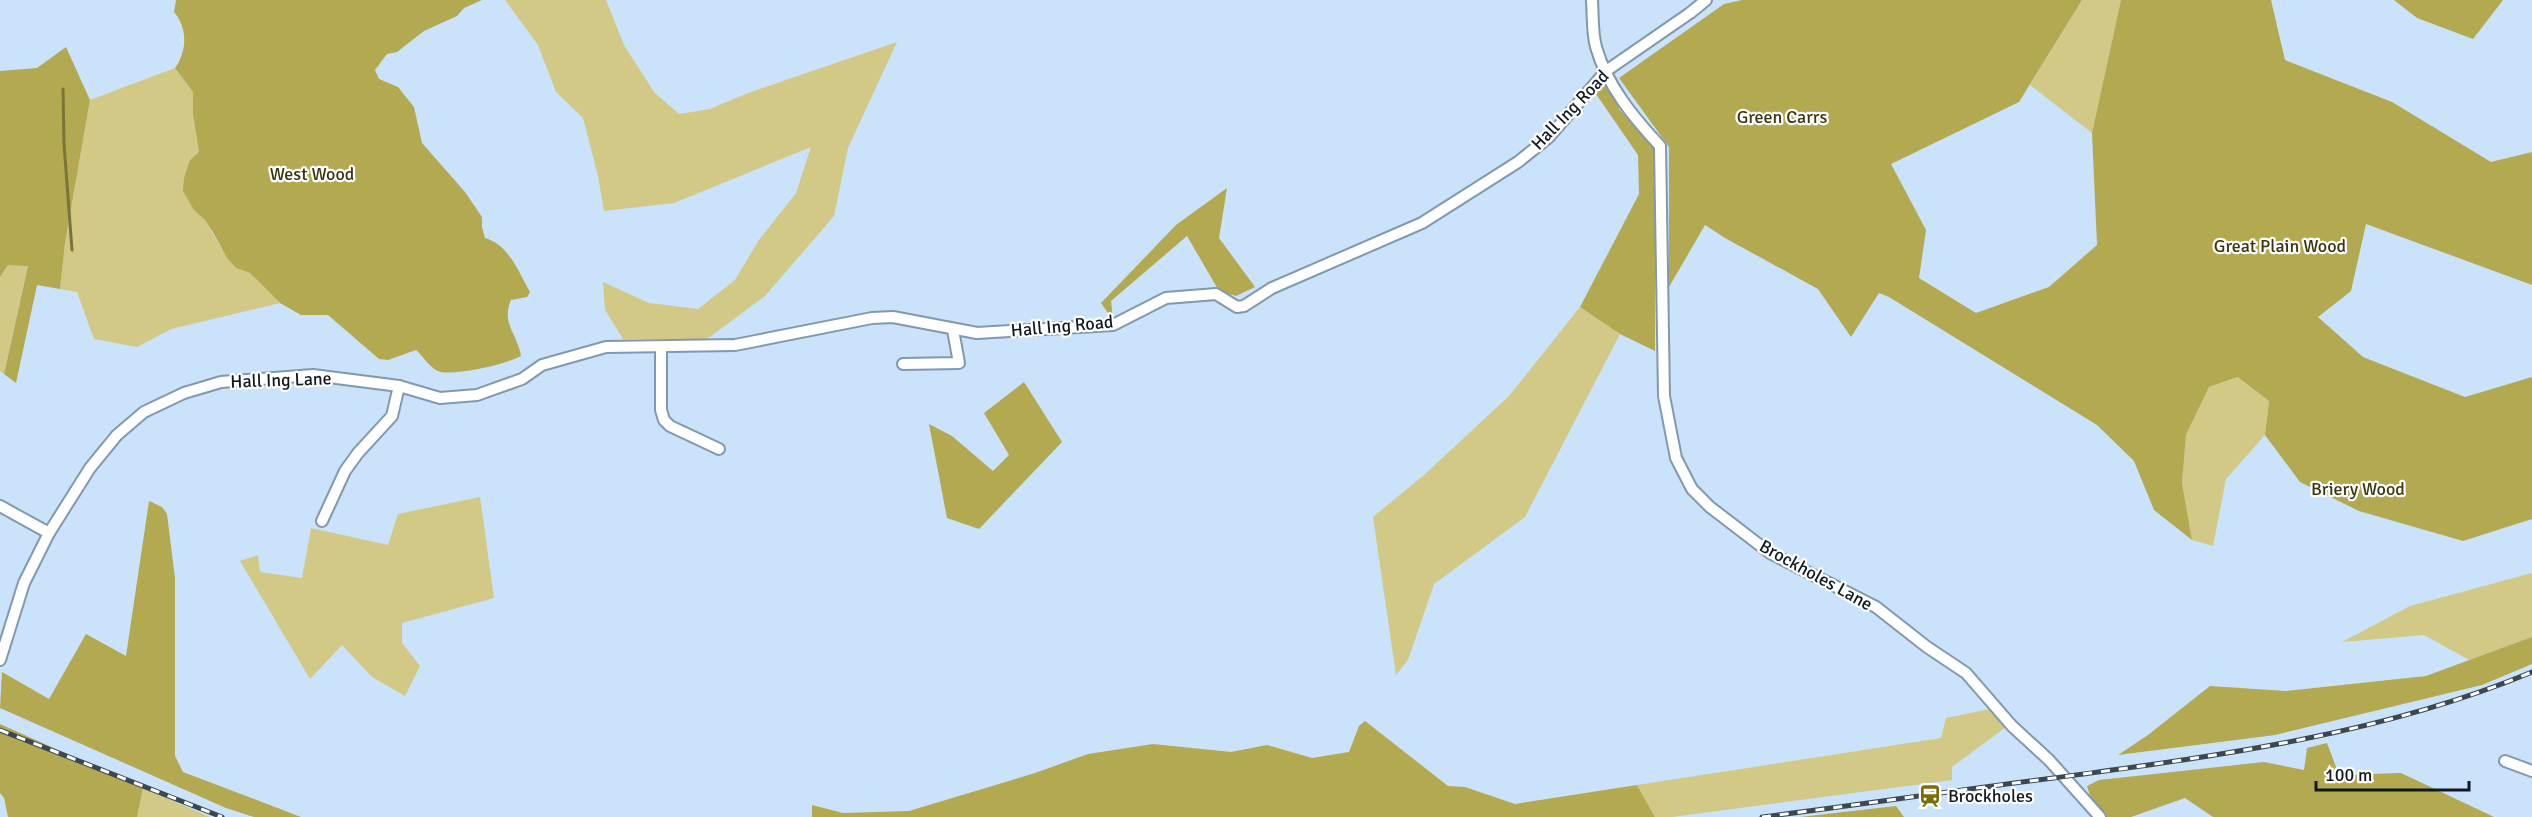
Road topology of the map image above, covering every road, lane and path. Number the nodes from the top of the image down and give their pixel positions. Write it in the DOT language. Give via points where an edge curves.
graph roads {
  1 [pos="1592,0"];
  2 [pos="1706,0"];
  3 [pos="1606,70"];
  4 [pos="953,330"];
  5 [pos="661,348"];
  6 [pos="903,364"];
  7 [pos="399,386"];
  8 [pos="719,449"];
  9 [pos="0,506"];
  10 [pos="322,521"];
  11 [pos="49,533"];
  12 [pos="0,660"];
  13 [pos="2505,762"];
  14 [pos="2532,771"];
  15 [pos="2100,817"];
  1 -- 3 [label="street, Brockholes Lane" via="1596,47"];
  2 -- 3 [label="street, Hall Ing Road"];
  3 -- 4 [label="street, Hall Ing Road" via="1549,137 1518,162 1422,222 1272,288 1244,306 1237,307 1216,294 1166,298 1113,325 977,333"];
  3 -- 15 [label="street, Brockholes Lane" via="1628,112 1660,146 1664,396 1676,458 1692,489 1770,554 1876,607 1966,673"];
  4 -- 5 [label="street, Hall Ing Road" via="892,317 872,318 735,345"];
  4 -- 6 [label="street" via="959,363"];
  5 -- 7 [label="street, Hall Ing Road" via="606,346 542,365 522,379 477,395 440,398"];
  5 -- 8 [label="street" via="664,420"];
  7 -- 10 [label="street" via="392,416 345,471"];
  7 -- 11 [label="street, Hall Ing Lane" via="313,375 221,382 184,393 144,412 117,435 90,468"];
  9 -- 11 [label="street"];
  11 -- 12 [label="street, Hall Ing Lane" via="24,583"];
  13 -- 14 [label="street"];
}
